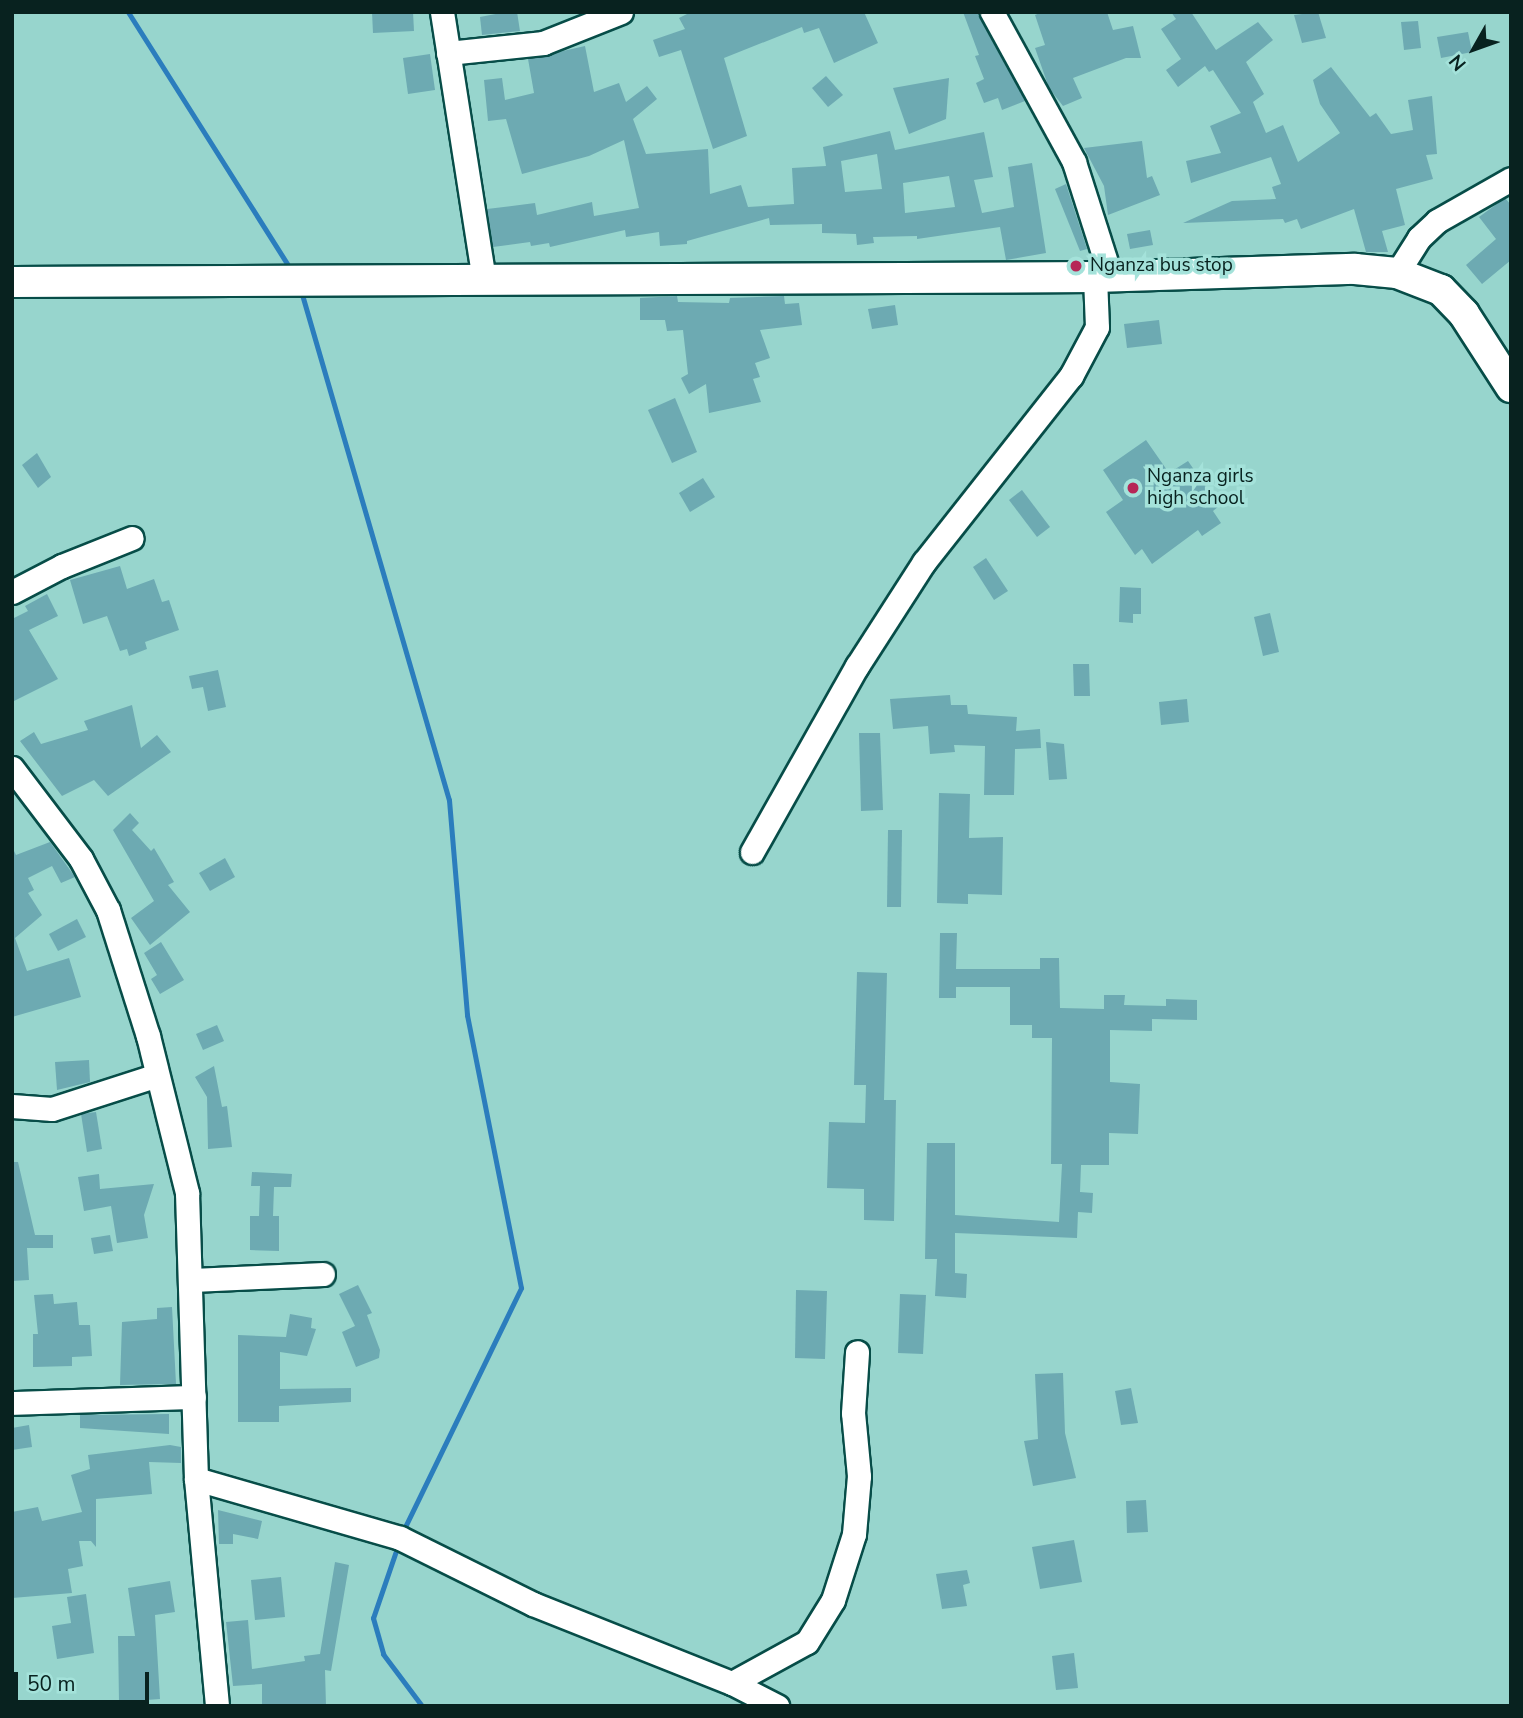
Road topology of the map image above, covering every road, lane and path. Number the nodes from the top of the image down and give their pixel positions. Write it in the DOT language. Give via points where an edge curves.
graph roads {
  1 [pos="442,12"];
  2 [pos="621,12"];
  3 [pos="1001,14"];
  4 [pos="448,52"];
  5 [pos="1511,179"];
  6 [pos="1397,273"];
  7 [pos="1103,276"];
  8 [pos="484,279"];
  9 [pos="12,282"];
  10 [pos="1511,387"];
  11 [pos="132,538"];
  12 [pos="12,593"];
  13 [pos="12,768"];
  14 [pos="752,852"];
  15 [pos="158,1075"];
  16 [pos="12,1106"];
  17 [pos="323,1274"];
  18 [pos="192,1280"];
  19 [pos="857,1352"];
  20 [pos="194,1397"];
  21 [pos="12,1403"];
  22 [pos="195,1479"];
  23 [pos="732,1682"];
  24 [pos="217,1706"];
  25 [pos="777,1706"];
  1 -- 4 [label="street"];
  2 -- 4 [label="street" via="544,43"];
  3 -- 7 [label="street" via="1074,162"];
  4 -- 8 [label="street"];
  5 -- 6 [label="street" via="1437,221 1419,238"];
  6 -- 7 [label="main road"];
  6 -- 10 [label="main road" via="1441,290 1464,314"];
  7 -- 8 [label="main road"];
  7 -- 14 [label="street" via="1097,327 1077,366 924,562 857,666"];
  8 -- 9 [label="main road"];
  11 -- 12 [label="street" via="62,566"];
  13 -- 15 [label="street" via="81,859 108,910"];
  15 -- 16 [label="street" via="52,1109"];
  15 -- 18 [label="street" via="187,1193"];
  17 -- 18 [label="street"];
  18 -- 20 [label="street"];
  19 -- 23 [label="street" via="853,1413 859,1476 853,1534 833,1600 807,1642"];
  20 -- 21 [label="street"];
  20 -- 22 [label="street"];
  22 -- 23 [label="street" via="400,1538 533,1604"];
  22 -- 24 [label="street"];
  23 -- 25 [label="street"];
}
